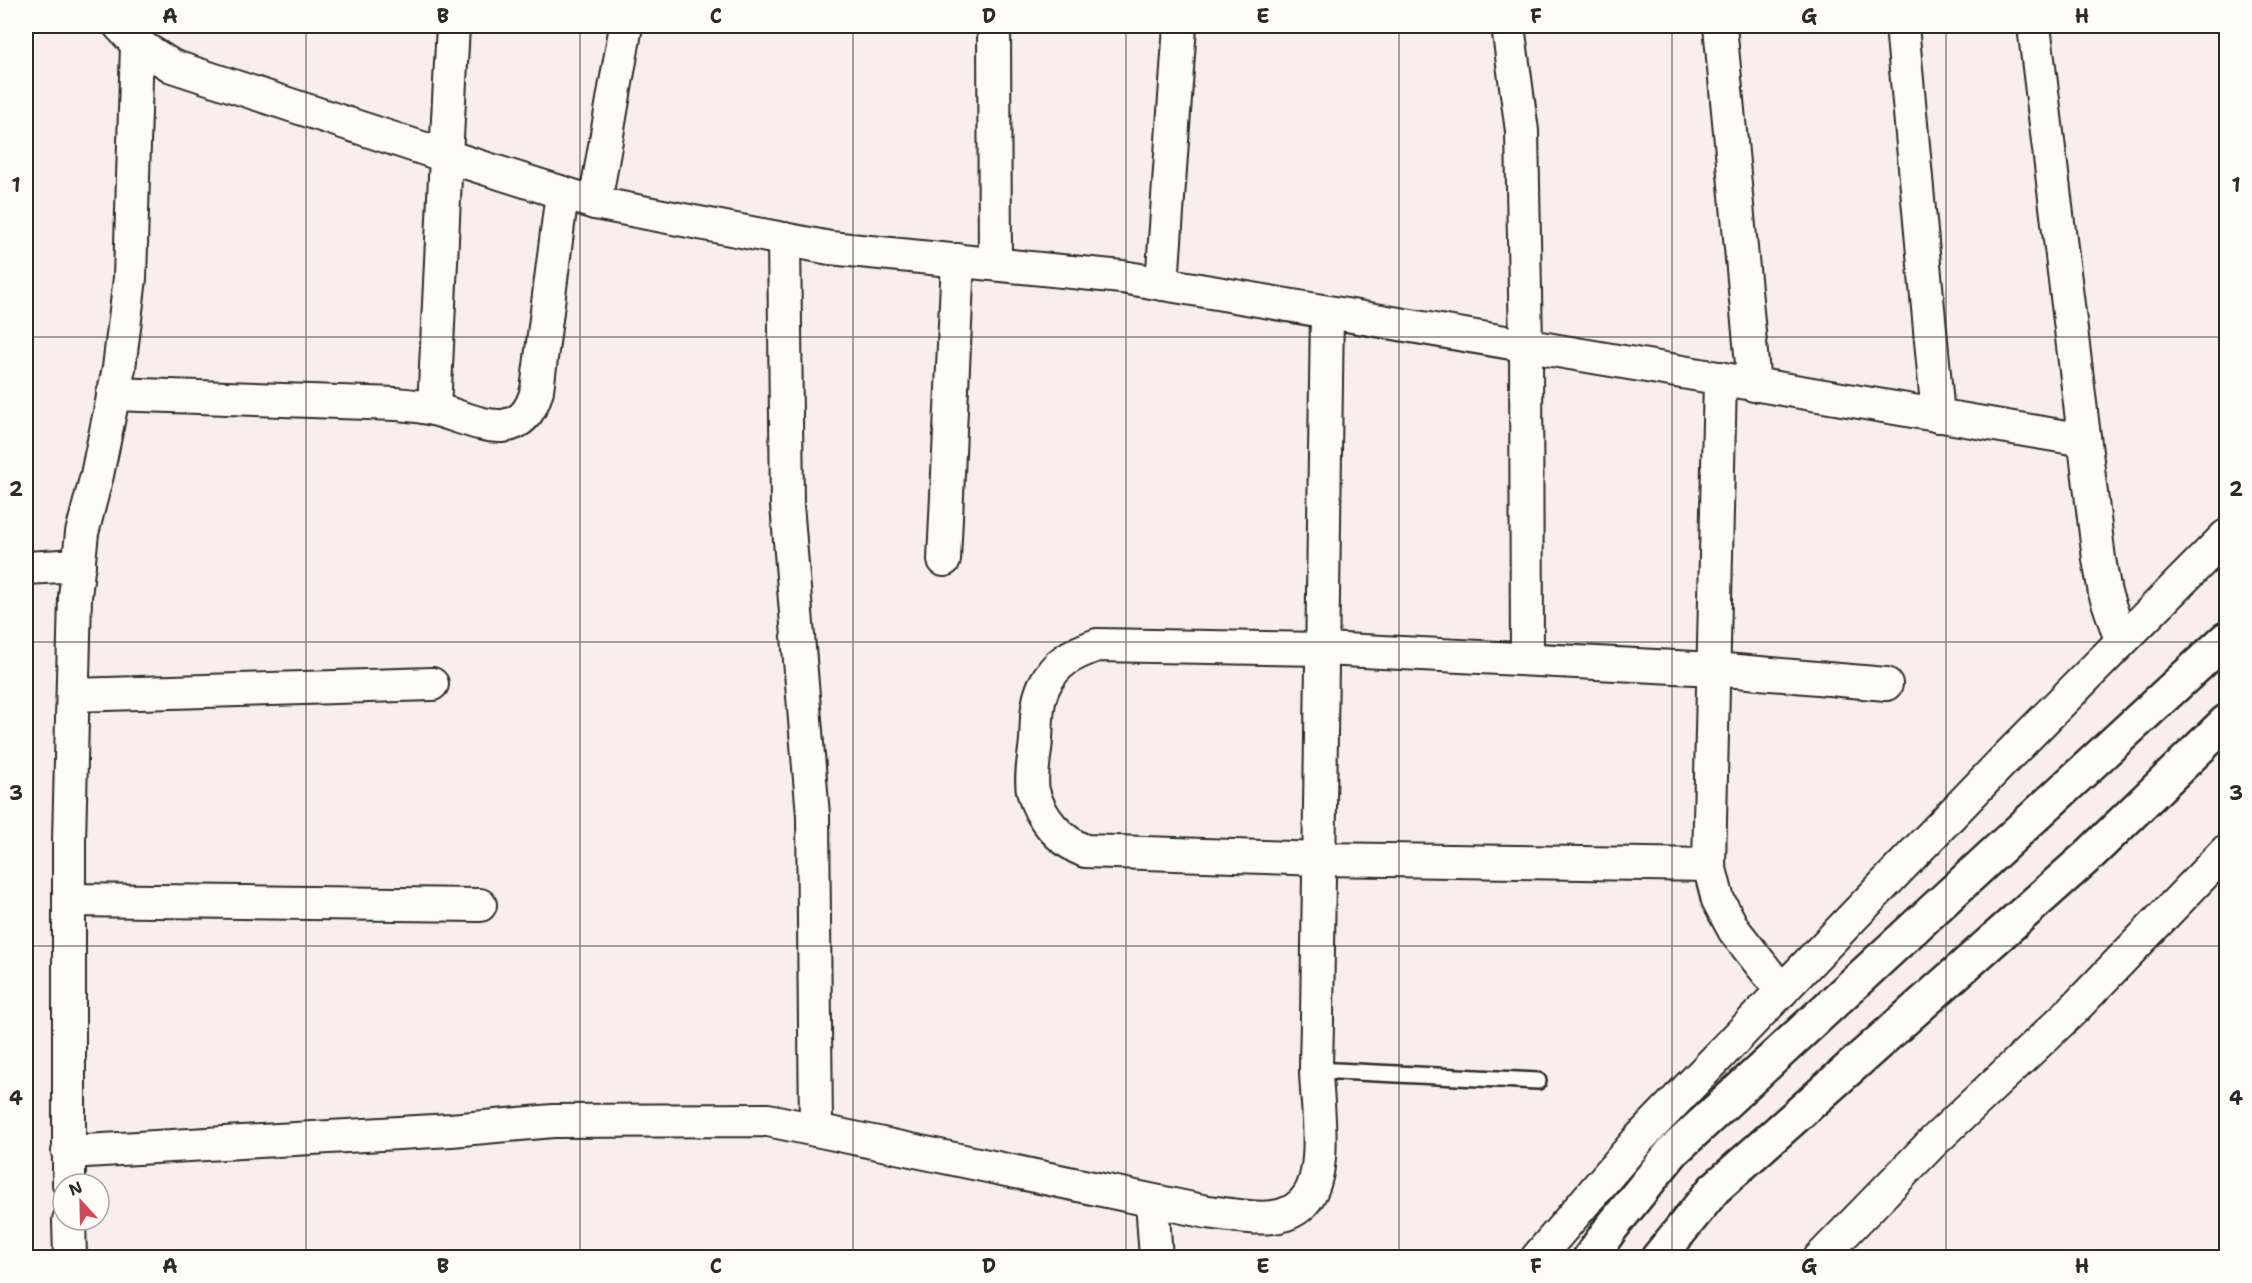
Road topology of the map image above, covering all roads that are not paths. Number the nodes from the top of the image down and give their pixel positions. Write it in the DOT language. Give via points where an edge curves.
graph roads {
  1 [pos="453,26"];
  2 [pos="626,26"];
  3 [pos="994,26"];
  4 [pos="1180,26"];
  5 [pos="1508,26"];
  6 [pos="1720,26"];
  7 [pos="1902,26"];
  8 [pos="2034,26"];
  9 [pos="129,35"];
  10 [pos="446,156"];
  11 [pos="562,193"];
  12 [pos="595,203"];
  13 [pos="783,239"];
  14 [pos="958,260"];
  15 [pos="995,264"];
  16 [pos="1162,284"];
  17 [pos="1327,312"];
  18 [pos="1526,346"];
  19 [pos="1720,378"];
  20 [pos="1754,384"];
  21 [pos="114,394"];
  22 [pos="434,409"];
  23 [pos="1938,416"];
  24 [pos="2084,440"];
  25 [pos="2226,536"];
  26 [pos="944,560"];
  27 [pos="79,565"];
  28 [pos="26,568"];
  29 [pos="2226,639"];
  30 [pos="2121,640"];
  31 [pos="1324,649"];
  32 [pos="1527,659"];
  33 [pos="1714,669"];
  34 [pos="432,684"];
  35 [pos="1886,684"];
  36 [pos="73,695"];
  37 [pos="2226,722"];
  38 [pos="2226,851"];
  39 [pos="1320,859"];
  40 [pos="1709,865"];
  41 [pos="69,900"];
  42 [pos="480,905"];
  43 [pos="1782,991"];
  44 [pos="1316,1070"];
  45 [pos="1538,1081"];
  46 [pos="816,1131"];
  47 [pos="68,1152"];
  48 [pos="69,1172"];
  49 [pos="1152,1201"];
  50 [pos="69,1232"];
  51 [pos="70,1257"];
  52 [pos="1156,1257"];
  53 [pos="1537,1257"];
  54 [pos="1590,1257"];
  55 [pos="1658,1257"];
  56 [pos="1820,1257"];
  1 -- 10 [label="street"];
  2 -- 12 [label="street"];
  3 -- 15 [label="street"];
  4 -- 16 [label="street"];
  5 -- 18 [label="street" via="1522,131"];
  6 -- 20 [label="street"];
  7 -- 23 [label="street"];
  8 -- 24 [label="street"];
  9 -- 10 [label="street" via="172,66"];
  9 -- 21 [label="street" via="130,278"];
  10 -- 11 [label="street"];
  10 -- 22 [label="street"];
  11 -- 12 [label="street"];
  11 -- 22 [label="street" via="532,406 521,420 506,426 460,419"];
  12 -- 13 [label="street"];
  13 -- 14 [label="street" via="830,248"];
  13 -- 46 [label="street" via="787,505 813,815"];
  14 -- 15 [label="street"];
  14 -- 26 [label="street"];
  15 -- 16 [label="street"];
  16 -- 17 [label="street"];
  17 -- 18 [label="street"];
  17 -- 31 [label="street"];
  18 -- 19 [label="street"];
  18 -- 32 [label="street"];
  19 -- 20 [label="street"];
  19 -- 33 [label="street"];
  20 -- 23 [label="street"];
  21 -- 22 [label="street" via="396,404"];
  21 -- 27 [label="street" via="82,533"];
  23 -- 24 [label="street"];
  24 -- 30 [label="street" via="2105,593"];
  25 -- 30 [label="street"];
  27 -- 28 [label="street"];
  27 -- 36 [label="street"];
  29 -- 54 [label="main road" via="1673,1151"];
  30 -- 43 [label="street"];
  31 -- 32 [label="street"];
  31 -- 39 [label="street"];
  31 -- 39 [label="street" via="1097,645 1070,655 1045,685 1038,707 1033,790 1054,831 1069,845 1085,851"];
  32 -- 33 [label="street"];
  33 -- 35 [label="street"];
  33 -- 40 [label="street"];
  34 -- 36 [label="street"];
  36 -- 41 [label="street"];
  37 -- 55 [label="main road" via="2089,855 1714,1189"];
  38 -- 56 [label="street" via="2074,1009 1932,1143"];
  39 -- 40 [label="street"];
  39 -- 44 [label="street"];
  40 -- 43 [label="street" via="1718,900 1734,930"];
  41 -- 42 [label="street"];
  41 -- 47 [label="street"];
  43 -- 53 [label="street" via="1639,1139"];
  44 -- 45 [label="lane"];
  44 -- 49 [label="street" via="1320,1144 1316,1174 1309,1195 1286,1216 1207,1212"];
  46 -- 47 [label="street" via="768,1120 553,1121"];
  46 -- 49 [label="street"];
  47 -- 48 [label="street"];
  49 -- 52 [label="street"];
  50 -- 51 [label="street"];
}
